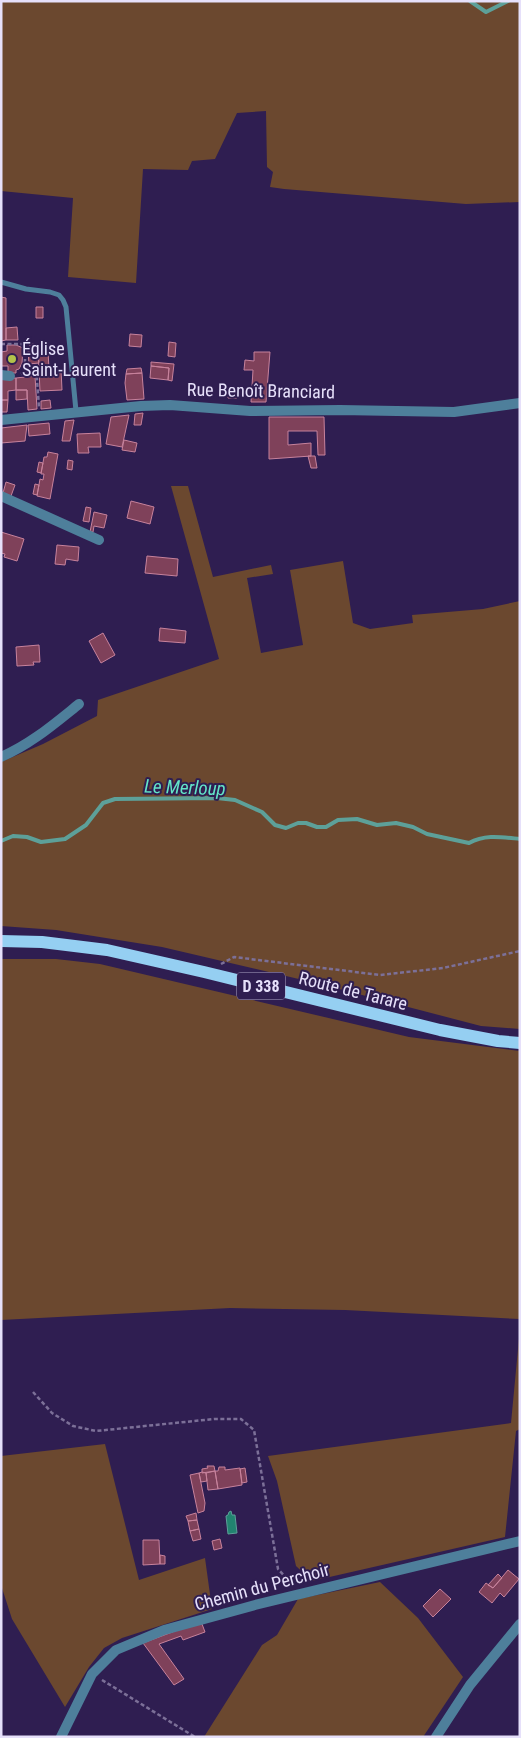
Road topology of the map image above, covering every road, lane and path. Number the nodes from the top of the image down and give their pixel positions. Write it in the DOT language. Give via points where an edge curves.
graph roads {
  1 [pos="1,282"];
  2 [pos="1,344"];
  3 [pos="26,372"];
  4 [pos="6,376"];
  5 [pos="520,403"];
  6 [pos="76,411"];
  7 [pos="39,416"];
  8 [pos="1,420"];
  9 [pos="1,496"];
  10 [pos="99,540"];
  11 [pos="79,704"];
  12 [pos="1,757"];
  13 [pos="1,941"];
  14 [pos="520,951"];
  15 [pos="204,972"];
  16 [pos="520,1043"];
  17 [pos="33,1392"];
  18 [pos="520,1541"];
  19 [pos="302,1593"];
  20 [pos="520,1624"];
  21 [pos="92,1674"];
  22 [pos="61,1737"];
  23 [pos="196,1737"];
  24 [pos="436,1737"];
  1 -- 6 [label="lane" via="50,292 63,300"];
  2 -- 3 [label="path" via="25,344"];
  3 -- 4 [label="path"];
  3 -- 7 [label="path" via="36,367"];
  5 -- 6 [label="street, Rue Benoît Branciard" via="454,412 250,411 170,405"];
  6 -- 7 [label="street, Rue Benoît Branciard"];
  7 -- 8 [label="street, Rue Benoît Branciard"];
  9 -- 10 [label="street"];
  11 -- 12 [label="street" via="45,732"];
  13 -- 15 [label="main road, Route de Tarare / D 338" via="107,950"];
  14 -- 15 [label="path" via="443,968 380,975 234,957"];
  15 -- 16 [label="main road, Route de Tarare / D 338" via="440,1030"];
  17 -- 19 [label="path" via="52,1413 72,1426 96,1431 240,1419 254,1430 278,1569"];
  18 -- 19 [label="street, Chemin du Perchoir"];
  19 -- 21 [label="street, Chemin du Perchoir" via="164,1630 116,1650"];
  20 -- 24 [label="street" via="470,1685"];
  21 -- 22 [label="street, Chemin du Perchoir"];
  21 -- 23 [label="path"];
}
